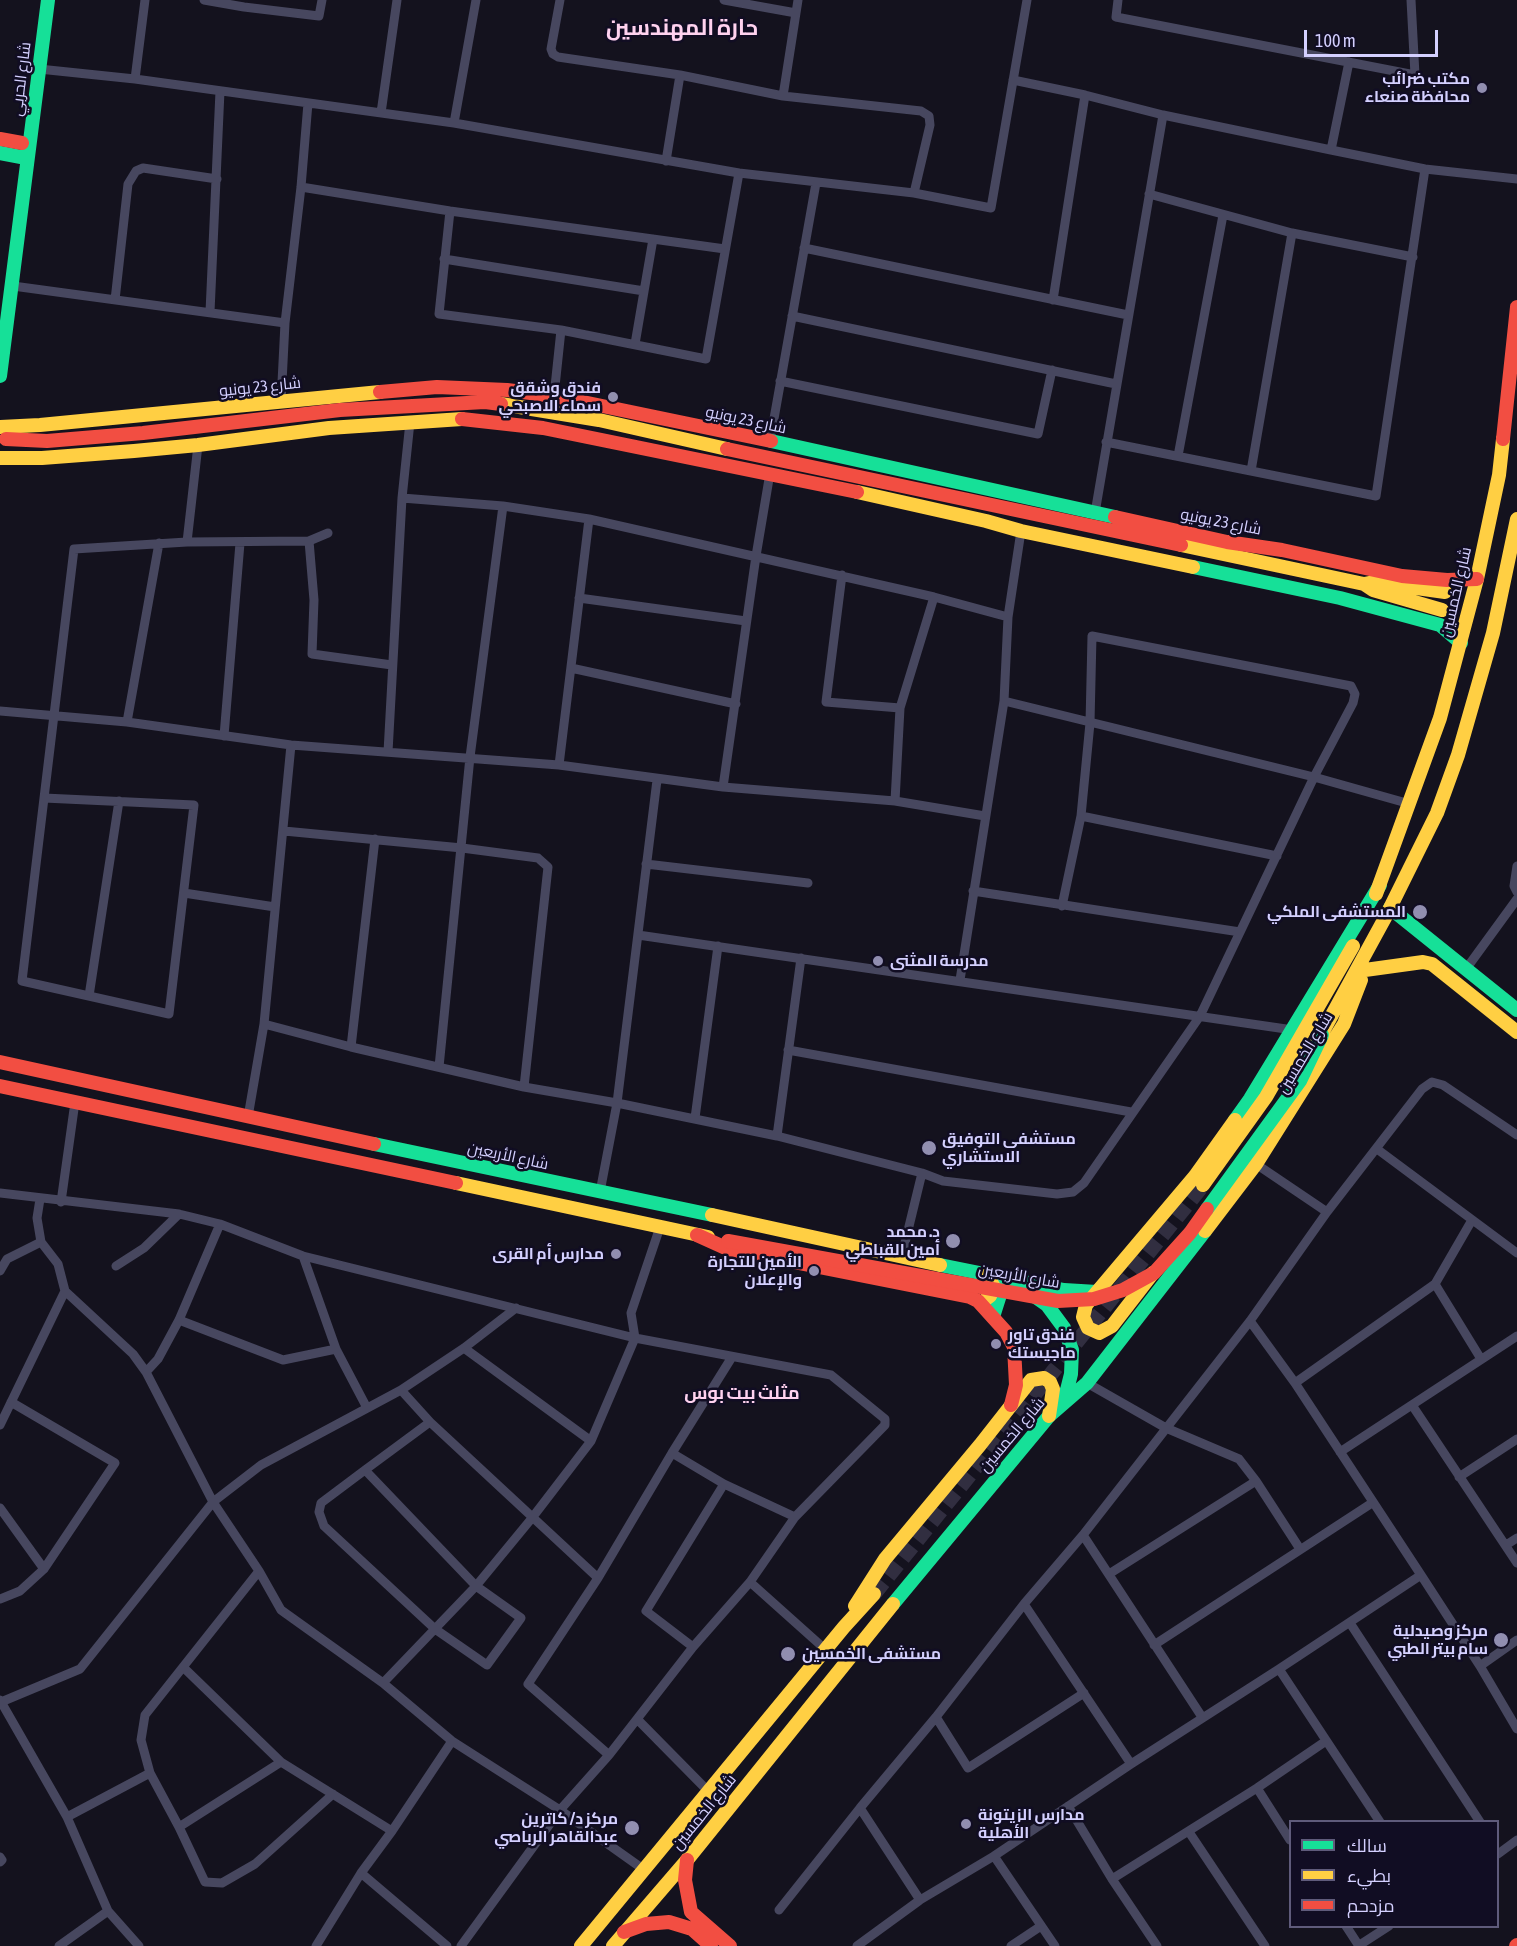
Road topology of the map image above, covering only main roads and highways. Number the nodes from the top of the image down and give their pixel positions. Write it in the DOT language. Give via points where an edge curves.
graph roads {
  1 [pos="39,0"];
  2 [pos="48,0"];
  3 [pos="0,139"];
  4 [pos="21,150"];
  5 [pos="0,153"];
  6 [pos="1517,315"];
  7 [pos="0,320"];
  8 [pos="1514,374"];
  9 [pos="0,376"];
  10 [pos="345,394"];
  11 [pos="485,402"];
  12 [pos="425,405"];
  13 [pos="40,425"];
  14 [pos="535,427"];
  15 [pos="3,433"];
  16 [pos="143,433"];
  17 [pos="0,458"];
  18 [pos="42,458"];
  19 [pos="951,496"];
  20 [pos="1517,519"];
  21 [pos="986,521"];
  22 [pos="1477,579"];
  23 [pos="1364,584"];
  24 [pos="1446,586"];
  25 [pos="1442,610"];
  26 [pos="1440,625"];
  27 [pos="1461,643"];
  28 [pos="1380,885"];
  29 [pos="1388,912"];
  30 [pos="1365,970"];
  31 [pos="1517,1010"];
  32 [pos="1517,1032"];
  33 [pos="1322,1035"];
  34 [pos="0,1062"];
  35 [pos="0,1086"];
  36 [pos="1203,1185"];
  37 [pos="697,1235"];
  38 [pos="987,1275"];
  39 [pos="1010,1279"];
  40 [pos="1109,1280"];
  41 [pos="978,1301"];
  42 [pos="993,1317"];
  43 [pos="1011,1405"];
  44 [pos="1053,1411"];
  45 [pos="874,1594"];
  46 [pos="844,1627"];
  47 [pos="687,1860"];
  48 [pos="624,1932"];
  49 [pos="581,1946"];
  50 [pos="613,1946"];
  51 [pos="711,1946"];
  52 [pos="730,1946"];
  1 -- 4 [label="main road, شارع الحربي"];
  2 -- 9 [label="main road, شارع الحربي"];
  3 -- 4 [label="main road"];
  4 -- 5 [label="main road"];
  4 -- 7 [label="main road, شارع الحربي"];
  6 -- 8 [label="main road, شارع الخمسين"];
  8 -- 22 [label="main road, شارع الخمسين" via="1499,475"];
  10 -- 12 [label="main road" via="364,399 406,396"];
  10 -- 13 [label="main road, شارع 23 يونيو"];
  10 -- 24 [label="main road, شارع 23 يونيو" via="436,387 554,396"];
  11 -- 12 [label="main road"];
  11 -- 14 [label="main road"];
  11 -- 19 [label="main road" via="599,420"];
  12 -- 16 [label="main road" via="340,410"];
  13 -- 15 [label="main road, شارع 23 يونيو"];
  13 -- 16 [label="main road" via="51,430 113,426"];
  14 -- 18 [label="main road" via="472,419 410,422"];
  14 -- 21 [label="main road"];
  15 -- 16 [label="main road" via="47,441"];
  16 -- 18 [label="main road" via="114,447 56,451"];
  17 -- 18 [label="main road"];
  19 -- 21 [label="main road" via="958,506"];
  19 -- 23 [label="main road"];
  20 -- 29 [label="main road, شارع الخمسين" via="1492,633 1458,755 1437,813"];
  21 -- 26 [label="main road" via="1340,598"];
  22 -- 24 [label="main road, شارع 23 يونيو"];
  22 -- 27 [label="main road, شارع الخمسين"];
  23 -- 24 [label="main road"];
  23 -- 25 [label="main road"];
  24 -- 25 [label="main road"];
  25 -- 26 [label="main road"];
  26 -- 27 [label="main road"];
  27 -- 28 [label="main road, شارع الخمسين" via="1440,718"];
  28 -- 36 [label="main road, شارع الخمسين" via="1354,944 1305,1032 1266,1097"];
  28 -- 40 [label="main road" via="1250,1099 1195,1176"];
  29 -- 30 [label="main road, شارع الخمسين"];
  29 -- 31 [label="main road"];
  29 -- 33 [label="main road, شارع الخمسين"];
  30 -- 32 [label="main road" via="1432,964"];
  30 -- 44 [label="main road, شارع الخمسين" via="1344,1024 1256,1164 1087,1383"];
  33 -- 37 [label="main road, شارع الأربعين, bridge" via="1300,1081 1190,1233 1154,1273 1123,1290 1094,1299 1058,1301"];
  33 -- 40 [label="main road" via="1282,1098 1212,1193 1112,1326 1099,1333 1088,1329 1083,1317 1086,1305"];
  34 -- 38 [label="main road, شارع الأربعين"];
  35 -- 37 [label="main road"];
  37 -- 41 [label="main road" via="728,1249 960,1293"];
  38 -- 39 [label="main road, شارع الأربعين"];
  38 -- 41 [label="main road" via="993,1282 993,1291 987,1299"];
  39 -- 40 [label="main road, شارع الأربعين" via="1098,1292"];
  39 -- 42 [label="main road" via="999,1295"];
  39 -- 44 [label="main road" via="1047,1305 1064,1328 1072,1350 1067,1390"];
  41 -- 42 [label="main road"];
  42 -- 43 [label="main road" via="1014,1347 1016,1385"];
  43 -- 44 [label="main road" via="1031,1380 1044,1378 1053,1389"];
  43 -- 46 [label="main road" via="885,1559"];
  44 -- 47 [label="main road, شارع الخمسين"];
  45 -- 46 [label="main road, شارع الخمسين"];
  46 -- 49 [label="main road, شارع الخمسين"];
  47 -- 48 [label="main road, شارع الخمسين"];
  47 -- 52 [label="main road" via="685,1880 691,1912"];
  48 -- 50 [label="main road, شارع الخمسين"];
  48 -- 51 [label="main road" via="645,1923 669,1922 692,1929"];
}
